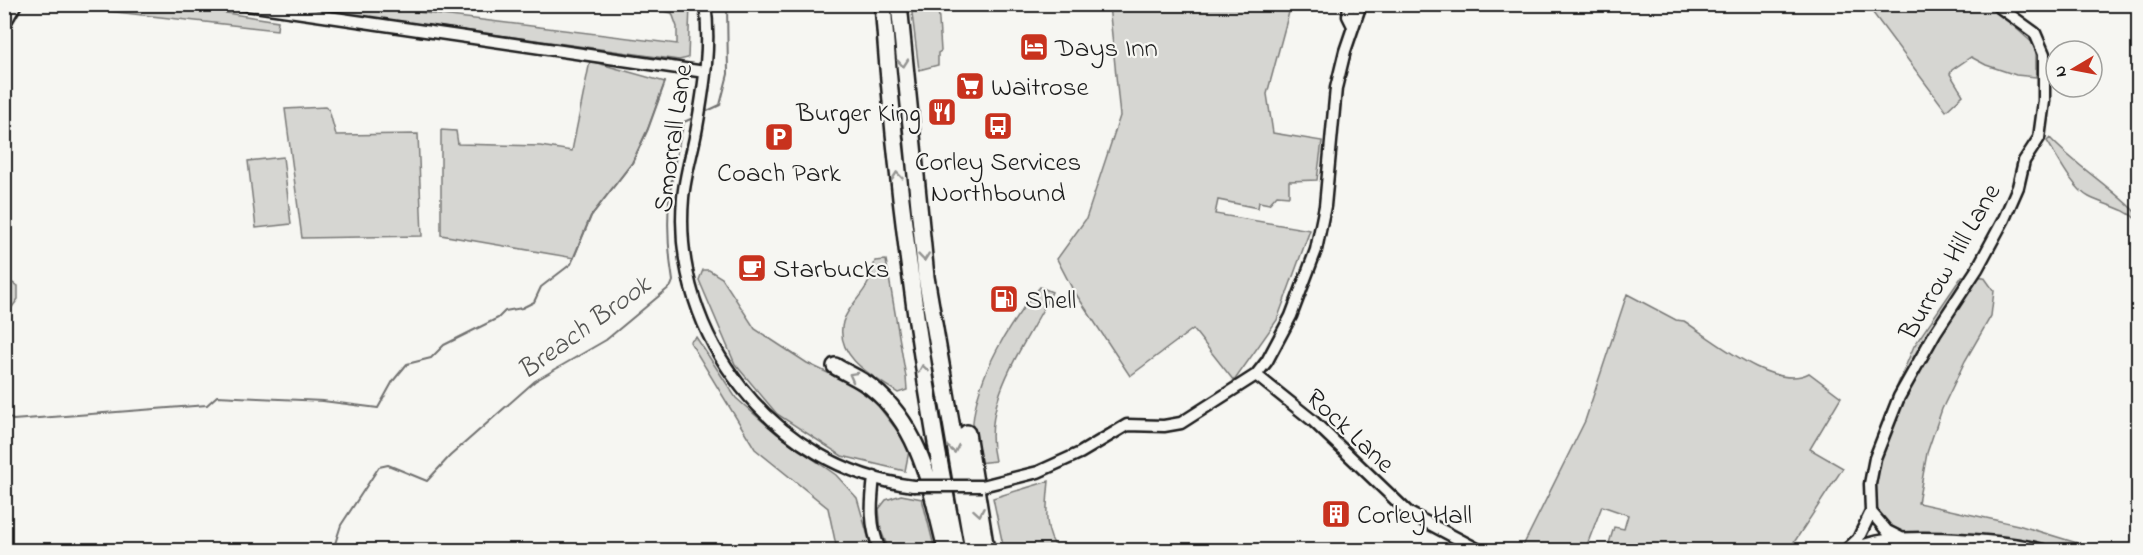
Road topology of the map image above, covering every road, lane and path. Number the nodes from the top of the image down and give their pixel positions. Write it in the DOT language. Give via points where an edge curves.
graph roads {
  1 [pos="16,4"];
  2 [pos="240,4"];
  3 [pos="705,4"];
  4 [pos="883,4"];
  5 [pos="898,4"];
  6 [pos="1349,4"];
  7 [pos="1361,4"];
  8 [pos="1995,4"];
  9 [pos="4,24"];
  10 [pos="1353,26"];
  11 [pos="705,72"];
  12 [pos="835,366"];
  13 [pos="1256,375"];
  14 [pos="967,433"];
  15 [pos="874,477"];
  16 [pos="1871,512"];
  17 [pos="1901,538"];
  18 [pos="879,550"];
  19 [pos="946,550"];
  20 [pos="956,550"];
  21 [pos="973,550"];
  22 [pos="986,550"];
  23 [pos="1479,550"];
  24 [pos="1846,550"];
  25 [pos="2043,550"];
  1 -- 9 [label="street"];
  2 -- 11 [label="street"];
  3 -- 11 [label="street, Smorrall Lane"];
  20 -- 4 [label="highway, one-way" via="913,304 890,114"];
  5 -- 21 [label="highway, one-way" via="926,277"];
  6 -- 10 [label="street" via="1348,16"];
  7 -- 10 [label="street"];
  8 -- 16 [label="street, Burrow Hill Lane" via="2035,33 2044,54 2039,138 2024,161 2004,219 1899,397 1875,458 1870,484"];
  10 -- 13 [label="street" via="1336,88 1325,206 1316,250 1291,316"];
  11 -- 15 [label="street, Smorrall Lane" via="683,198 682,239 694,302 721,359 745,394 785,433 828,460"];
  19 -- 12 [label="highway, one-way" via="926,468 908,429 896,410 870,386"];
  13 -- 15 [label="street, Smorrall Lane, bridge" via="1181,423 1127,425 1038,472 982,486 912,486"];
  13 -- 23 [label="street, Rock Lane" via="1312,420 1409,513"];
  14 -- 22 [label="highway, one-way"];
  15 -- 18 [label="street" via="870,510"];
  16 -- 17 [label="street" via="1887,531"];
  16 -- 24 [label="street, Burrow Hill Lane" via="1858,539"];
  17 -- 24 [label="street"];
  17 -- 25 [label="street"];
}
